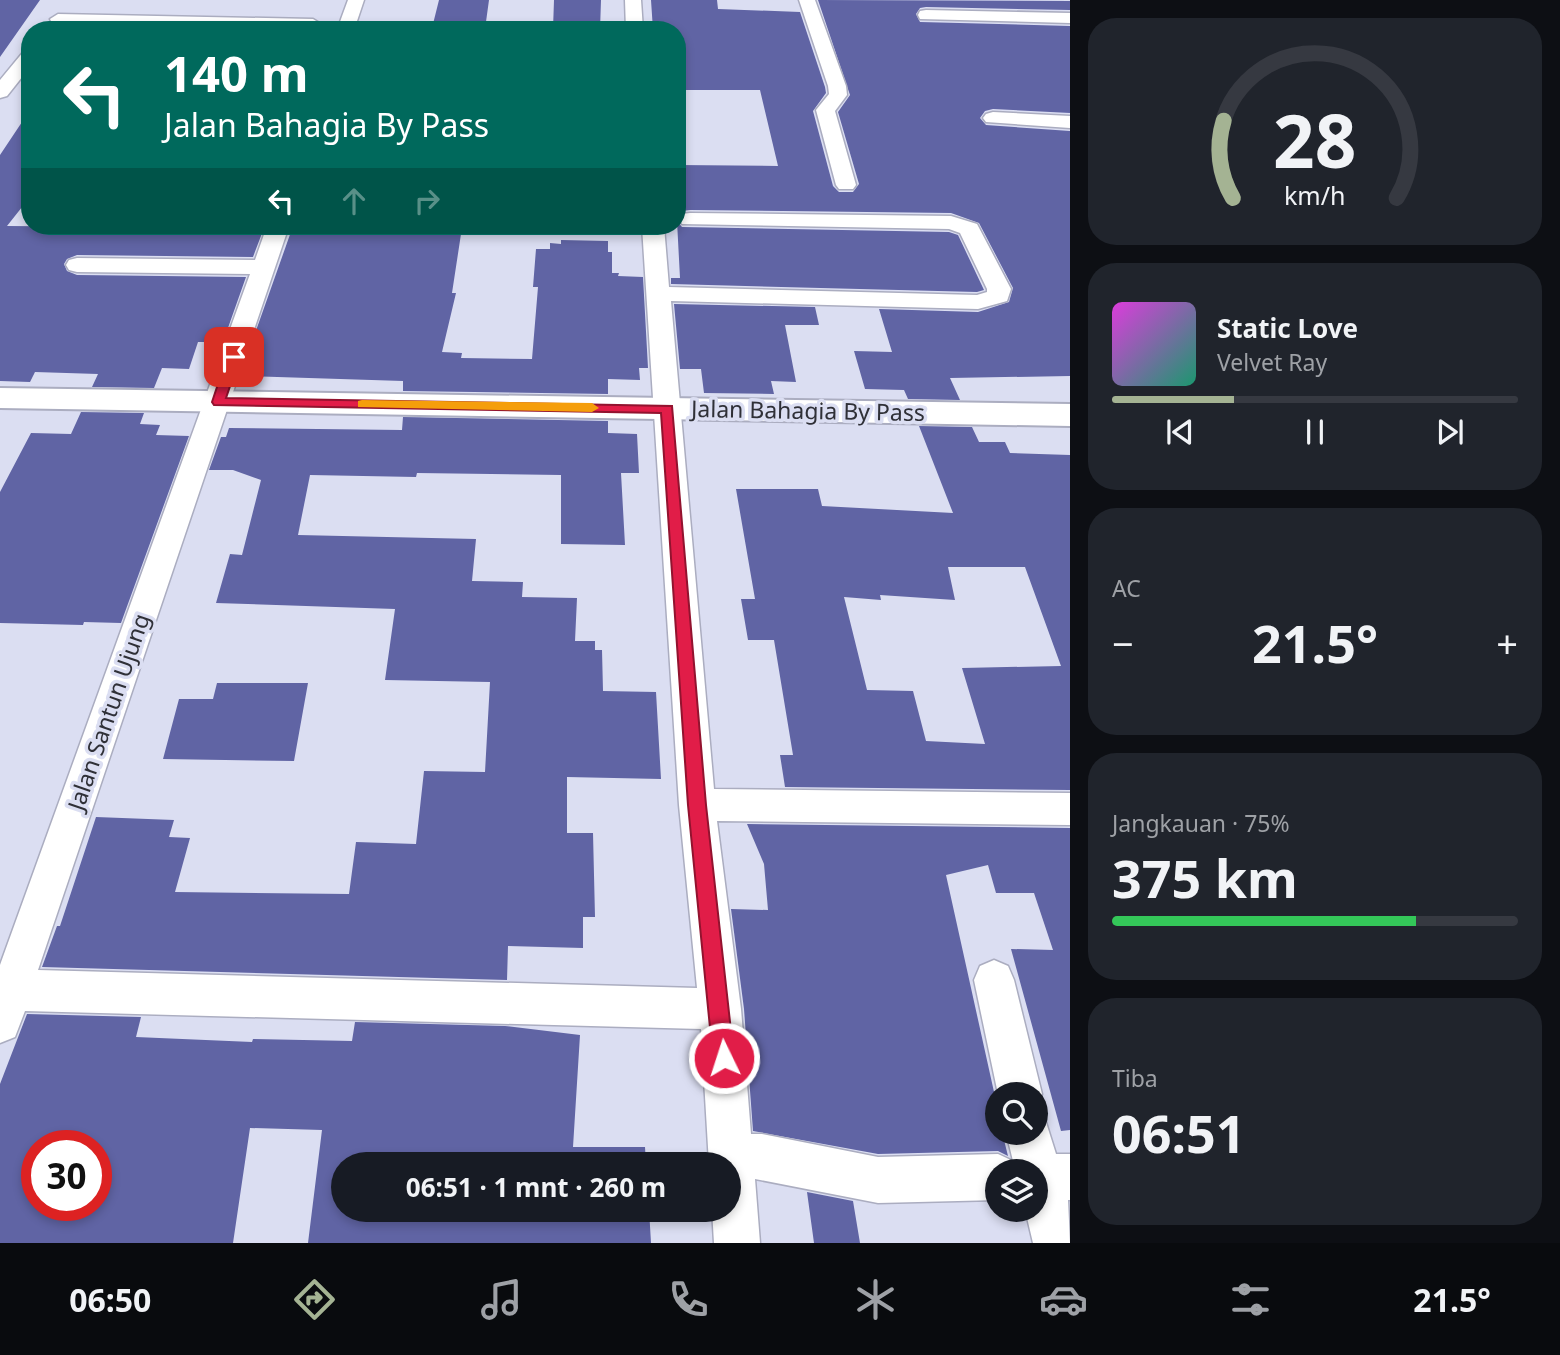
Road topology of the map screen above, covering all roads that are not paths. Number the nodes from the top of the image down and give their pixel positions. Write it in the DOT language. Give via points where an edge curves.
graph roads {
  1 [pos="74,0"];
  2 [pos="356,0"];
  3 [pos="633,0"];
  4 [pos="807,0"];
  5 [pos="926,15"];
  6 [pos="1070,18"];
  7 [pos="56,21"];
  8 [pos="348,21"];
  9 [pos="634,21"];
  10 [pos="21,65"];
  11 [pos="21,83"];
  12 [pos="3,85"];
  13 [pos="993,118"];
  14 [pos="1070,122"];
  15 [pos="846,185"];
  16 [pos="690,219"];
  17 [pos="275,235"];
  18 [pos="654,235"];
  19 [pos="76,265"];
  20 [pos="265,267"];
  21 [pos="657,294"];
  22 [pos="0,398"];
  23 [pos="218,402"];
  24 [pos="668,409"];
  25 [pos="1070,415"];
  26 [pos="697,805"];
  27 [pos="1070,809"];
  28 [pos="995,980"];
  29 [pos="6,1006"];
  30 [pos="720,1009"];
  31 [pos="1017,1082"];
  32 [pos="731,1152"];
  33 [pos="741,1157"];
  34 [pos="985,1178"];
  35 [pos="1048,1218"];
  36 [pos="736,1222"];
  37 [pos="737,1243"];
  38 [pos="1056,1243"];
  1 -- 7 [label="street"];
  2 -- 8 [label="street"];
  3 -- 9 [label="street"];
  4 -- 15 [label="street" via="837,86 838,95 825,110"];
  5 -- 6 [label="street"];
  10 -- 12 [label="street"];
  11 -- 12 [label="street"];
  13 -- 14 [label="street"];
  16 -- 21 [label="street" via="951,223 969,229 976,238 999,296 978,302"];
  17 -- 20 [label="street, Jalan Santun Ujung"];
  18 -- 21 [label="street"];
  19 -- 20 [label="street"];
  20 -- 23 [label="street, Jalan Santun Ujung"];
  21 -- 24 [label="street"];
  22 -- 23 [label="main road, Jalan Bahagia By Pass"];
  23 -- 24 [label="main road, Jalan Bahagia By Pass"];
  23 -- 29 [label="street, Jalan Santun Ujung"];
  24 -- 25 [label="main road, Jalan Bahagia By Pass"];
  24 -- 26 [label="street"];
  26 -- 27 [label="street"];
  26 -- 30 [label="street"];
  28 -- 31 [label="street"];
  29 -- 30 [label="street"];
  30 -- 32 [label="street"];
  33 -- 34 [label="street" via="761,1156 878,1180"];
  35 -- 38 [label="street"];
  36 -- 37 [label="street"];
}
